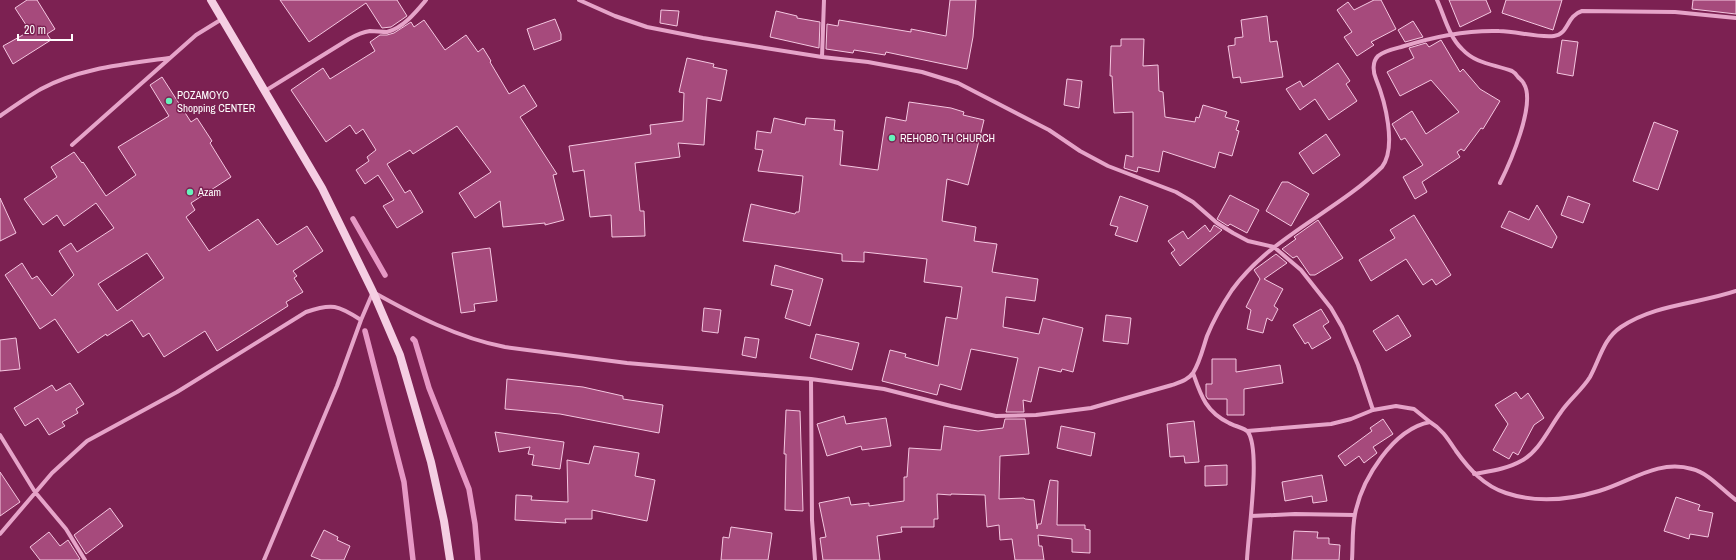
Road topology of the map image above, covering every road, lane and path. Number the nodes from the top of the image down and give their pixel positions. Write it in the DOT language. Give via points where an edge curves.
graph roads {
  1 [pos="212,0"];
  2 [pos="426,0"];
  3 [pos="579,0"];
  4 [pos="824,0"];
  5 [pos="1437,0"];
  6 [pos="222,18"];
  7 [pos="1736,18"];
  8 [pos="1452,35"];
  9 [pos="822,57"];
  10 [pos="169,58"];
  11 [pos="266,91"];
  12 [pos="0,116"];
  13 [pos="72,146"];
  14 [pos="1500,183"];
  15 [pos="1274,247"];
  16 [pos="1736,291"];
  17 [pos="373,292"];
  18 [pos="360,320"];
  19 [pos="1193,373"];
  20 [pos="811,379"];
  21 [pos="1373,410"];
  22 [pos="1430,422"];
  23 [pos="1247,431"];
  24 [pos="0,435"];
  25 [pos="1474,474"];
  26 [pos="35,492"];
  27 [pos="1736,500"];
  28 [pos="1354,515"];
  29 [pos="1251,516"];
  30 [pos="0,534"];
  31 [pos="85,560"];
  32 [pos="264,560"];
  33 [pos="450,560"];
  34 [pos="815,560"];
  35 [pos="1247,560"];
  36 [pos="1352,560"];
  1 -- 6 [label="main road"];
  2 -- 11 [label="street" via="400,26 387,32 370,31 355,36"];
  3 -- 9 [label="street" via="647,27"];
  4 -- 9 [label="street"];
  5 -- 8 [label="street"];
  6 -- 10 [label="street" via="196,35"];
  6 -- 11 [label="main road"];
  7 -- 8 [label="street" via="1675,12 1582,11 1573,15 1565,29 1554,36 1500,31"];
  8 -- 14 [label="street" via="1460,48 1471,58 1513,71 1525,84 1528,99 1519,140"];
  8 -- 15 [label="street" via="1423,40 1389,51 1377,58 1374,75 1387,114 1387,160 1364,184"];
  9 -- 15 [label="street" via="922,72 958,83 1049,130 1108,166 1176,192 1248,241"];
  10 -- 12 [label="street" via="70,77 42,89"];
  10 -- 13 [label="street"];
  11 -- 17 [label="main road" via="322,188"];
  15 -- 19 [label="street" via="1238,283 1217,313"];
  15 -- 21 [label="street" via="1301,270 1332,308 1358,365"];
  16 -- 25 [label="street" via="1641,316 1620,327 1605,343 1589,378 1530,454 1522,461 1506,467"];
  17 -- 18 [label="street"];
  17 -- 20 [label="street" via="446,329 486,344 627,363"];
  17 -- 33 [label="main road" via="400,355 418,413 444,521"];
  18 -- 26 [label="street" via="344,309 331,306 306,312 177,392 87,441"];
  18 -- 32 [label="street" via="334,394"];
  19 -- 20 [label="street" via="1184,381 1091,408 1036,415 996,416 884,389"];
  19 -- 23 [label="street" via="1207,406 1216,417"];
  20 -- 34 [label="street" via="812,520"];
  21 -- 22 [label="street" via="1405,406 1414,409"];
  21 -- 23 [label="street" via="1331,424"];
  22 -- 25 [label="street" via="1443,432"];
  22 -- 28 [label="street" via="1414,427 1384,454 1369,474 1359,495"];
  23 -- 29 [label="street" via="1252,440 1253,451"];
  24 -- 26 [label="street"];
  25 -- 27 [label="street" via="1487,485 1504,493 1522,498 1552,499 1600,491 1649,471 1671,466 1692,469 1709,478"];
  26 -- 30 [label="street"];
  26 -- 31 [label="street" via="66,529"];
  28 -- 29 [label="street"];
  28 -- 36 [label="street"];
  29 -- 35 [label="street"];
}
